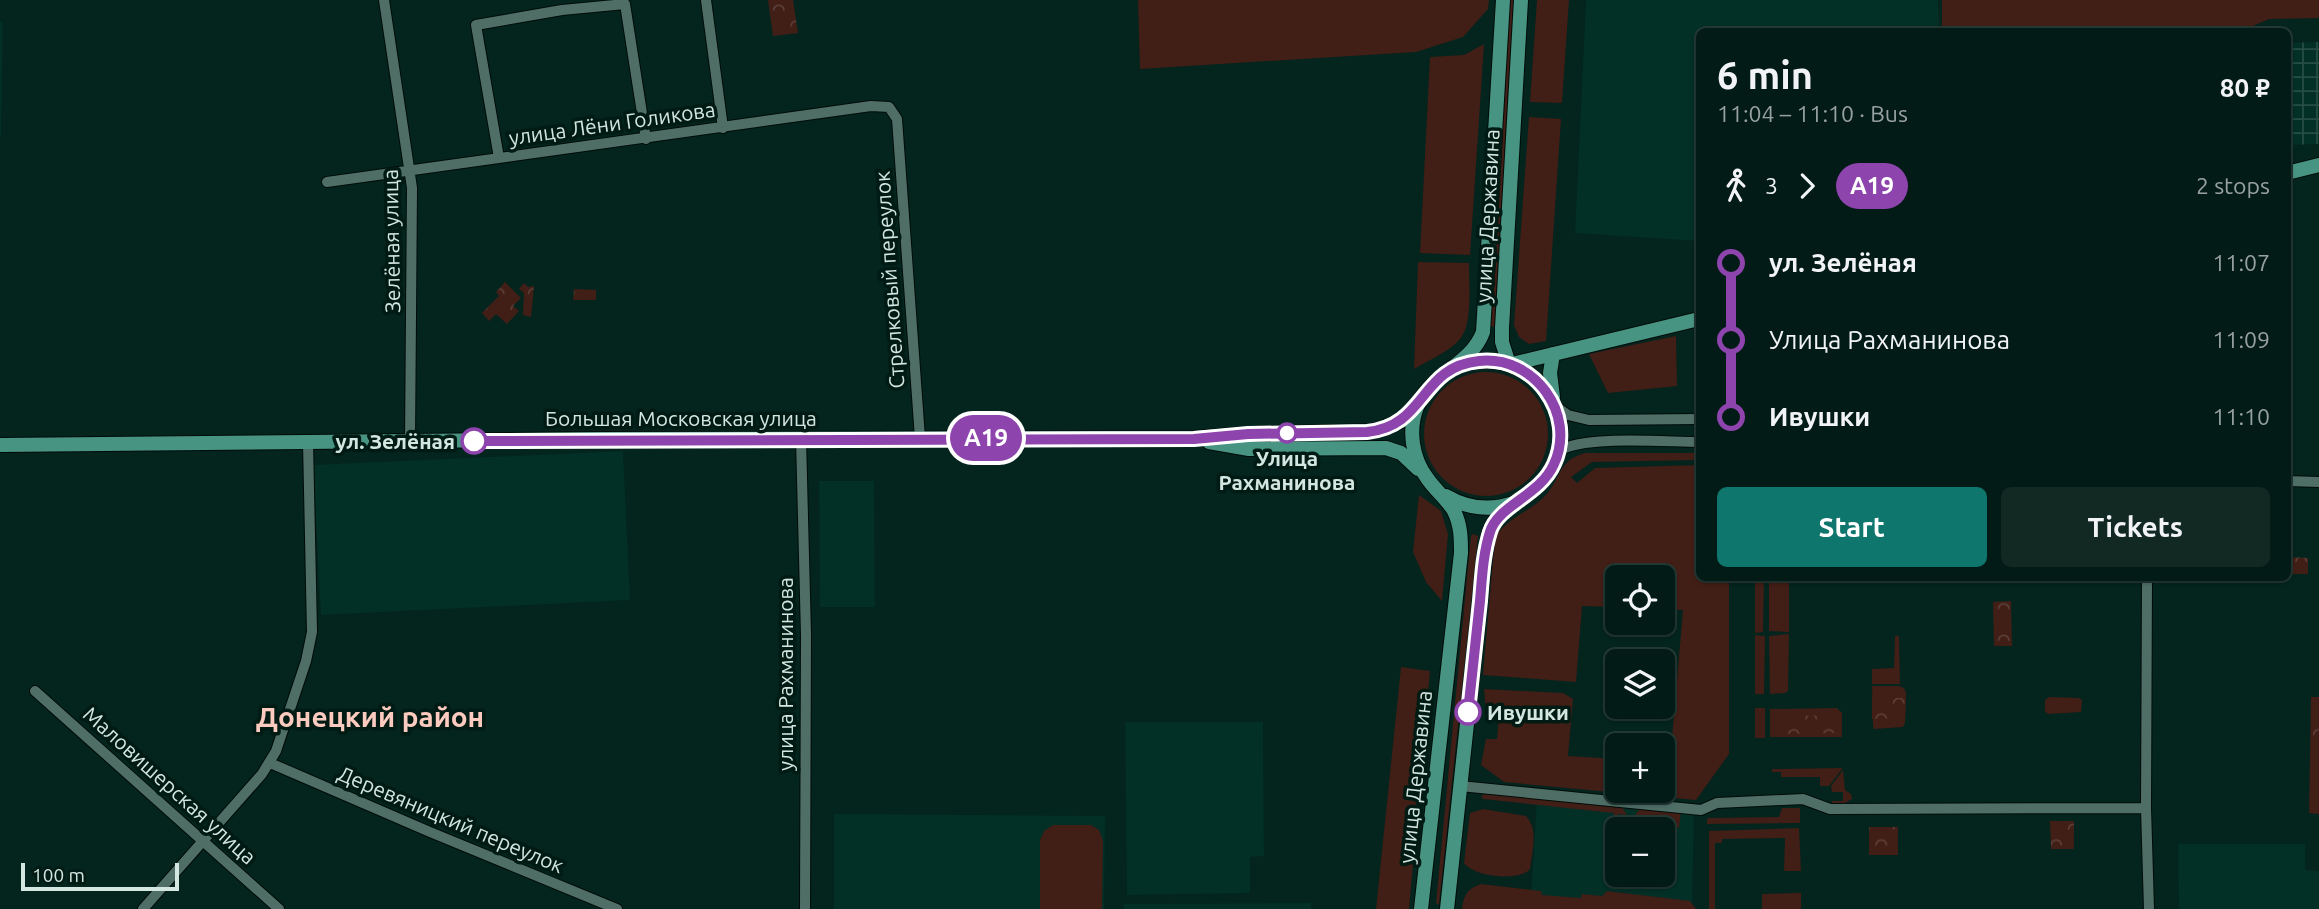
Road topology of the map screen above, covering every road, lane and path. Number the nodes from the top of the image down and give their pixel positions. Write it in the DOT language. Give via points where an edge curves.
graph roads {
  1 [pos="383,0"];
  2 [pos="706,0"];
  3 [pos="1503,0"];
  4 [pos="1521,0"];
  5 [pos="897,119"];
  6 [pos="723,128"];
  7 [pos="646,139"];
  8 [pos="499,158"];
  9 [pos="2319,165"];
  10 [pos="410,170"];
  11 [pos="2291,172"];
  12 [pos="327,182"];
  13 [pos="1696,321"];
  14 [pos="1553,354"];
  15 [pos="1511,364"];
  16 [pos="1442,374"];
  17 [pos="1423,394"];
  18 [pos="1554,405"];
  19 [pos="1696,419"];
  20 [pos="920,438"];
  21 [pos="801,439"];
  22 [pos="1194,439"];
  23 [pos="308,442"];
  24 [pos="410,442"];
  25 [pos="1696,442"];
  26 [pos="0,445"];
  27 [pos="1559,451"];
  28 [pos="2291,481"];
  29 [pos="2319,482"];
  30 [pos="1432,484"];
  31 [pos="1518,501"];
  32 [pos="2147,581"];
  33 [pos="35,691"];
  34 [pos="271,763"];
  35 [pos="1460,786"];
  36 [pos="2146,808"];
  37 [pos="204,842"];
  38 [pos="143,909"];
  39 [pos="279,909"];
  40 [pos="617,909"];
  41 [pos="805,909"];
  42 [pos="1421,909"];
  43 [pos="1447,909"];
  44 [pos="2149,909"];
  1 -- 10 [label="street, Зелёная улица"];
  2 -- 6 [label="street"];
  3 -- 16 [label="main road, улица Державина" via="1483,332 1473,351"];
  4 -- 15 [label="main road, улица Державина" via="1502,328"];
  5 -- 6 [label="street, улица Лёни Голикова" via="889,107 878,105"];
  5 -- 20 [label="street, Стрелковый переулок"];
  6 -- 7 [label="street, улица Лёни Голикова"];
  7 -- 8 [label="street, улица Лёни Голикова"];
  7 -- 8 [label="street" via="625,4 562,10 476,25"];
  8 -- 10 [label="street, улица Лёни Голикова"];
  9 -- 11 [label="main road"];
  10 -- 12 [label="street, улица Лёни Голикова"];
  10 -- 24 [label="street, Зелёная улица"];
  13 -- 14 [label="main road"];
  14 -- 15 [label="main road"];
  14 -- 18 [label="main road"];
  15 -- 16 [label="main road, улица Державина" via="1482,360"];
  15 -- 18 [label="main road" via="1539,382"];
  16 -- 17 [label="main road, улица Державина"];
  17 -- 22 [label="main road, Большая Московская улица" via="1401,421 1375,431"];
  17 -- 30 [label="main road, улица Державина" via="1412,437 1417,459"];
  18 -- 19 [label="street" via="1568,415 1589,420"];
  18 -- 27 [label="main road"];
  20 -- 21 [label="main road, Большая Московская улица"];
  20 -- 22 [label="main road, Большая Московская улица"];
  21 -- 24 [label="main road, Большая Московская улица"];
  21 -- 41 [label="street, улица Рахманинова"];
  22 -- 30 [label="main road, Большая Московская улица" via="1249,450 1386,448 1401,453"];
  23 -- 24 [label="main road, Большая Московская улица"];
  23 -- 26 [label="main road, Большая Московская улица"];
  23 -- 34 [label="street" via="310,644"];
  25 -- 27 [label="street" via="1588,442"];
  27 -- 31 [label="main road" via="1540,486"];
  28 -- 29 [label="street"];
  30 -- 31 [label="main road" via="1461,504 1476,508"];
  30 -- 42 [label="main road, улица Державина" via="1454,510 1461,530 1461,553"];
  31 -- 35 [label="main road" via="1490,530"];
  32 -- 36 [label="street"];
  33 -- 37 [label="street, Маловишерская улица"];
  34 -- 37 [label="street"];
  34 -- 40 [label="street, Деревяницкий переулок"];
  35 -- 36 [label="street" via="1700,810 1717,803 1801,799 1830,809"];
  35 -- 43 [label="main road"];
  36 -- 44 [label="street"];
  37 -- 38 [label="street"];
  37 -- 39 [label="street, Маловишерская улица"];
}
